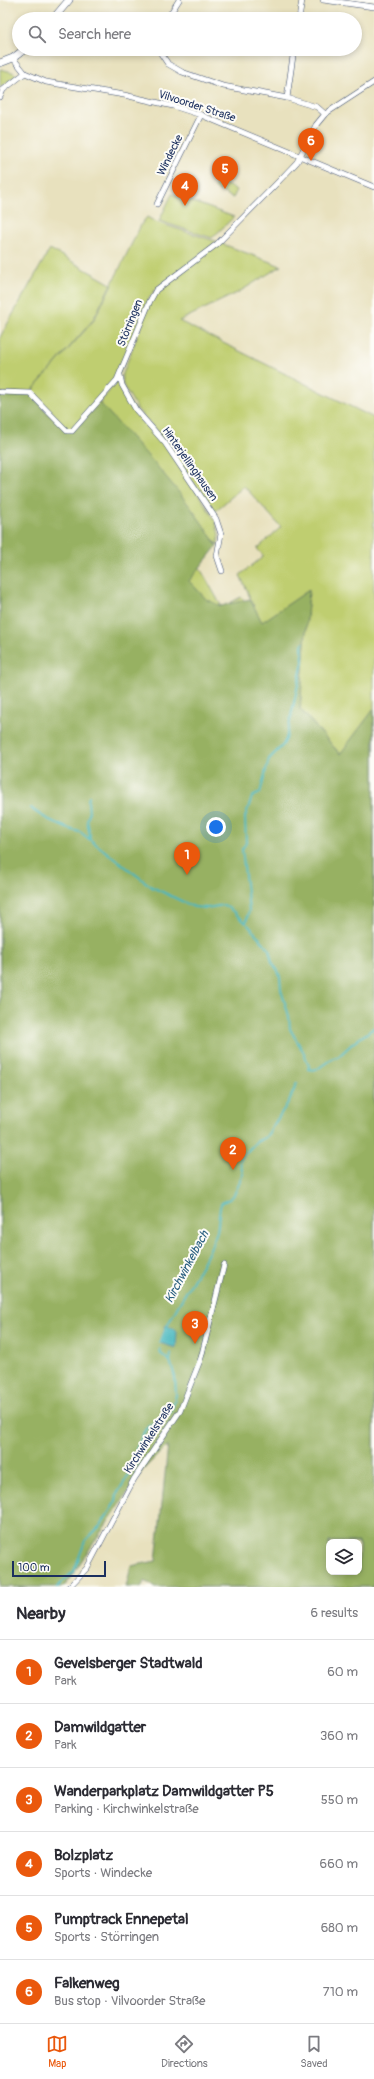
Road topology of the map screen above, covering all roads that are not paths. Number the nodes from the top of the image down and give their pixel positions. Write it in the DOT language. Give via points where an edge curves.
graph roads {
  1 [pos="70,0"];
  2 [pos="179,0"];
  3 [pos="302,0"];
  4 [pos="323,0"];
  5 [pos="374,7"];
  6 [pos="59,12"];
  7 [pos="171,12"];
  8 [pos="300,12"];
  9 [pos="16,56"];
  10 [pos="163,56"];
  11 [pos="293,56"];
  12 [pos="13,58"];
  13 [pos="0,63"];
  14 [pos="25,73"];
  15 [pos="374,82"];
  16 [pos="0,97"];
  17 [pos="287,98"];
  18 [pos="325,114"];
  19 [pos="201,116"];
  20 [pos="300,156"];
  21 [pos="374,187"];
  22 [pos="157,204"];
  23 [pos="120,375"];
  24 [pos="0,392"];
  25 [pos="222,571"];
  26 [pos="224,1265"];
  27 [pos="69,1587"];
  1 -- 6 [label="street"];
  2 -- 7 [label="street"];
  3 -- 8 [label="street"];
  4 -- 5 [label="street"];
  9 -- 12 [label="street"];
  10 -- 17 [label="street" via="168,64 182,72 223,86"];
  11 -- 17 [label="street"];
  12 -- 13 [label="street"];
  12 -- 14 [label="street, Vilvoorder Straße"];
  14 -- 16 [label="street" via="3,90"];
  14 -- 19 [label="street, Vilvoorder Straße" via="46,82 124,95 172,106"];
  15 -- 18 [label="street"];
  17 -- 18 [label="street" via="317,107"];
  18 -- 20 [label="street, Störringen" via="316,125"];
  19 -- 20 [label="street, Vilvoorder Straße"];
  19 -- 22 [label="street, Windecke"];
  20 -- 21 [label="street, Vilvoorder Straße"];
  20 -- 23 [label="street, Störringen" via="217,244 156,290"];
  23 -- 24 [label="street, Störringen" via="72,431 67,431 30,393"];
  23 -- 25 [label="street, Hinterjellinghausen" via="122,385 136,410 165,443 216,519 221,534 217,556"];
  26 -- 27 [label="street, Kirchwinkelstraße" via="201,1358 180,1411 134,1479 86,1568"];
}
